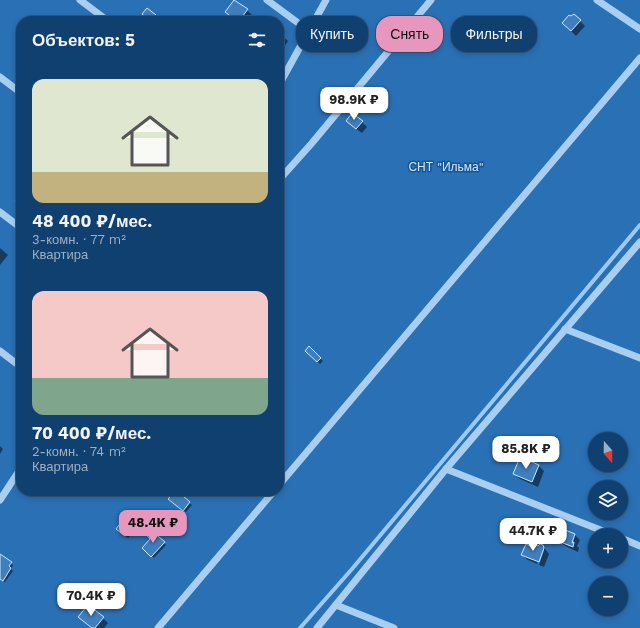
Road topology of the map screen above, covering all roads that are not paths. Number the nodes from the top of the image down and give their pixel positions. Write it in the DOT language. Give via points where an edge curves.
graph roads {
  1 [pos="80,0"];
  2 [pos="267,0"];
  3 [pos="326,0"];
  4 [pos="431,0"];
  5 [pos="597,0"];
  6 [pos="101,16"];
  7 [pos="317,16"];
  8 [pos="296,21"];
  9 [pos="640,29"];
  10 [pos="297,52"];
  11 [pos="640,58"];
  12 [pos="284,76"];
  13 [pos="0,77"];
  14 [pos="16,89"];
  15 [pos="284,174"];
  16 [pos="0,212"];
  17 [pos="16,224"];
  18 [pos="640,242"];
  19 [pos="565,329"];
  20 [pos="0,351"];
  21 [pos="640,358"];
  22 [pos="16,363"];
  23 [pos="446,469"];
  24 [pos="16,474"];
  25 [pos="284,479"];
  26 [pos="3,490"];
  27 [pos="270,496"];
  28 [pos="0,500"];
  29 [pos="595,528"];
  30 [pos="628,541"];
  31 [pos="640,546"];
  32 [pos="336,605"];
  33 [pos="158,628"];
  34 [pos="316,628"];
  35 [pos="394,628"];
  1 -- 6 [label="street"];
  2 -- 8 [label="street"];
  3 -- 7 [label="street"];
  4 -- 15 [label="street"];
  5 -- 9 [label="street"];
  10 -- 12 [label="street"];
  11 -- 25 [label="street"];
  13 -- 14 [label="street"];
  16 -- 17 [label="street"];
  18 -- 19 [label="street"];
  19 -- 21 [label="street"];
  19 -- 23 [label="street"];
  20 -- 22 [label="street"];
  23 -- 29 [label="street"];
  23 -- 32 [label="street"];
  24 -- 26 [label="street"];
  26 -- 28 [label="street"];
  27 -- 33 [label="street"];
  30 -- 31 [label="street"];
  32 -- 34 [label="street"];
  32 -- 35 [label="street"];
}
